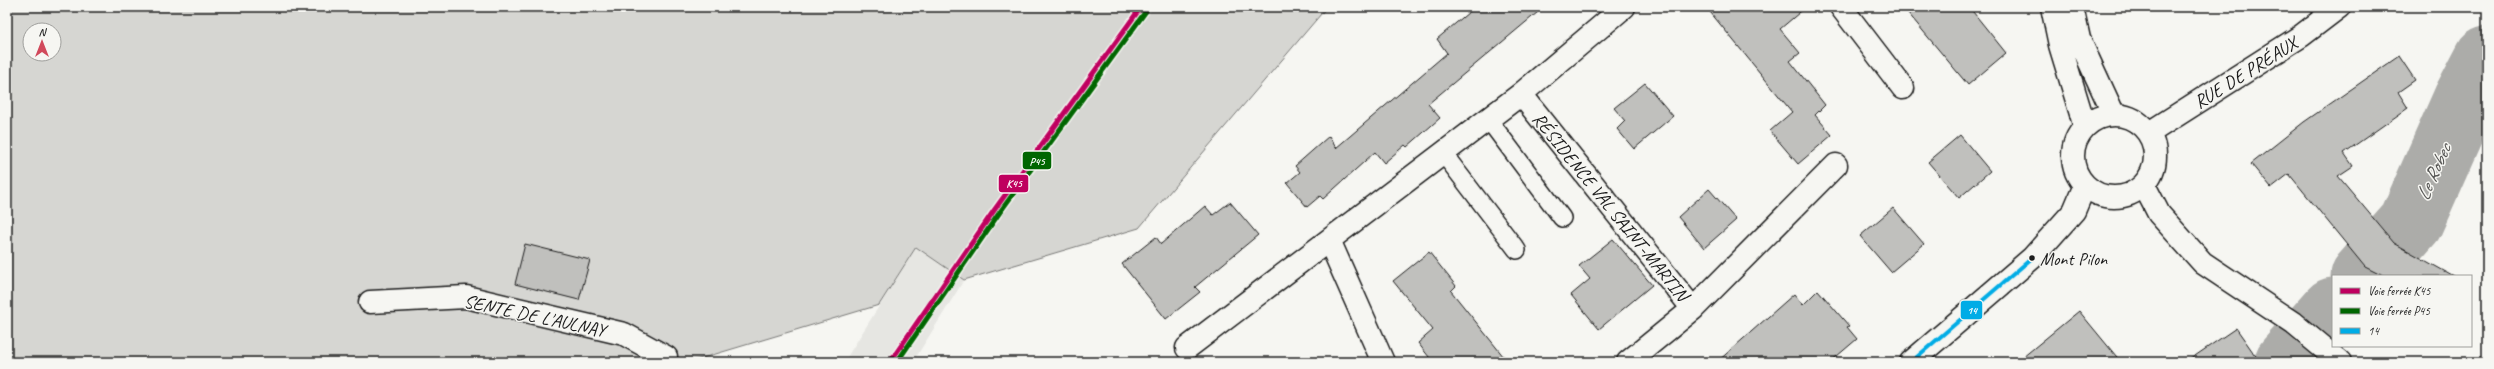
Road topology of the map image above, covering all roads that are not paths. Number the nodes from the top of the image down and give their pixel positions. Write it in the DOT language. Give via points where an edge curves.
graph roads {
  1 [pos="1624,7"];
  2 [pos="1841,7"];
  3 [pos="2052,7"];
  4 [pos="2072,7"];
  5 [pos="2339,7"];
  6 [pos="1903,88"];
  7 [pos="1521,94"];
  8 [pos="2114,115"];
  9 [pos="1488,119"];
  10 [pos="2085,127"];
  11 [pos="2149,133"];
  12 [pos="1443,153"];
  13 [pos="1836,164"];
  14 [pos="2085,185"];
  15 [pos="2144,185"];
  16 [pos="1562,218"];
  17 [pos="1329,240"];
  18 [pos="1517,250"];
  19 [pos="370,302"];
  20 [pos="1693,309"];
  21 [pos="1187,348"];
  22 [pos="666,362"];
  23 [pos="1383,362"];
  24 [pos="1628,362"];
  25 [pos="1911,362"];
  26 [pos="2340,362"];
  1 -- 7 [label="street, RÉSIDENCE VAL SAINT-MARTIN"];
  2 -- 6 [label="street"];
  3 -- 10 [label="street" via="2060,45"];
  4 -- 8 [label="street" via="2079,39"];
  5 -- 11 [label="street, RUE DE PRÉAUX" via="2301,36"];
  7 -- 9 [label="street, RÉSIDENCE VAL SAINT-MARTIN"];
  7 -- 20 [label="street, RÉSIDENCE VAL SAINT-MARTIN"];
  8 -- 10 [label="street" via="2098,118"];
  8 -- 11 [label="street" via="2138,121"];
  9 -- 12 [label="street, RÉSIDENCE VAL SAINT-MARTIN"];
  9 -- 16 [label="lane"];
  10 -- 14 [label="street" via="2076,140 2073,156 2076,172"];
  11 -- 15 [label="street" via="2155,148 2155,164"];
  12 -- 17 [label="street, RÉSIDENCE VAL SAINT-MARTIN"];
  12 -- 18 [label="lane"];
  13 -- 20 [label="street"];
  14 -- 15 [label="street" via="2098,194 2114,197 2130,194"];
  14 -- 25 [label="street" via="2074,211 2032,258"];
  15 -- 26 [label="street" via="2159,214 2203,263 2293,322"];
  17 -- 21 [label="street, RÉSIDENCE VAL SAINT-MARTIN"];
  17 -- 23 [label="street"];
  19 -- 22 [label="street, SENTE DE L'AULNAY" via="466,297 624,334 666,357"];
  20 -- 24 [label="street, RÉSIDENCE VAL SAINT-MARTIN"];
}
